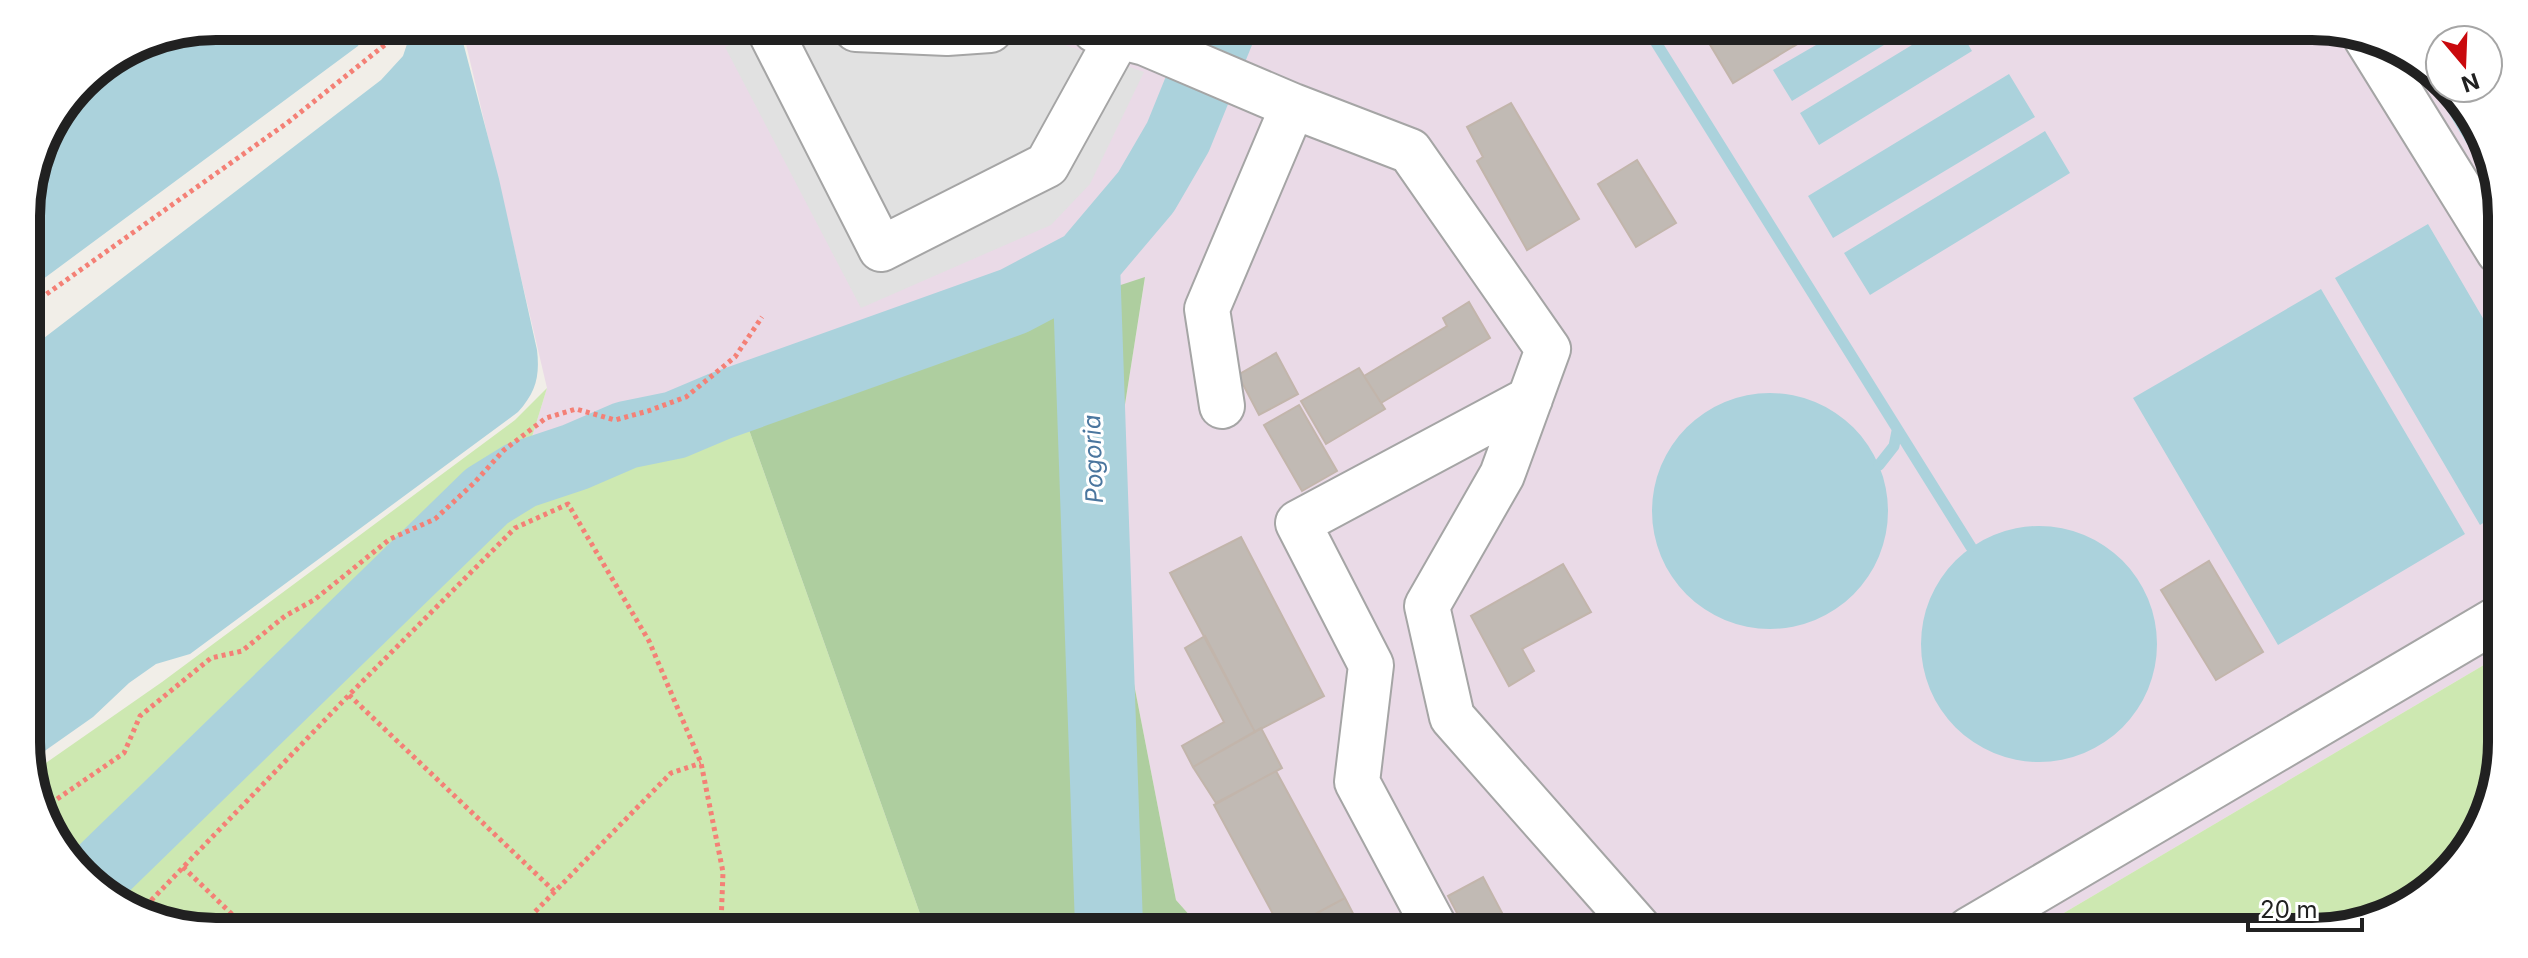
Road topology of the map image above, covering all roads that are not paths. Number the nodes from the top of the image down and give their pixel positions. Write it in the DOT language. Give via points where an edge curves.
graph roads {
  1 [pos="775,40"];
  2 [pos="1107,40"];
  3 [pos="1128,40"];
  4 [pos="2375,51"];
  5 [pos="1293,106"];
  6 [pos="2488,234"];
  7 [pos="1530,399"];
  8 [pos="1222,406"];
  9 [pos="2488,625"];
  10 [pos="1430,918"];
  11 [pos="1629,918"];
  12 [pos="1989,918"];
  1 -- 2 [label="street" via="881,249 1047,165 1110,51"];
  3 -- 5 [label="street"];
  4 -- 6 [label="street"];
  5 -- 7 [label="street" via="1410,151 1548,349"];
  5 -- 8 [label="street" via="1207,309"];
  7 -- 10 [label="street" via="1298,523 1371,665 1357,782"];
  7 -- 11 [label="street" via="1502,475 1427,606 1452,717"];
  9 -- 12 [label="street"];
}
